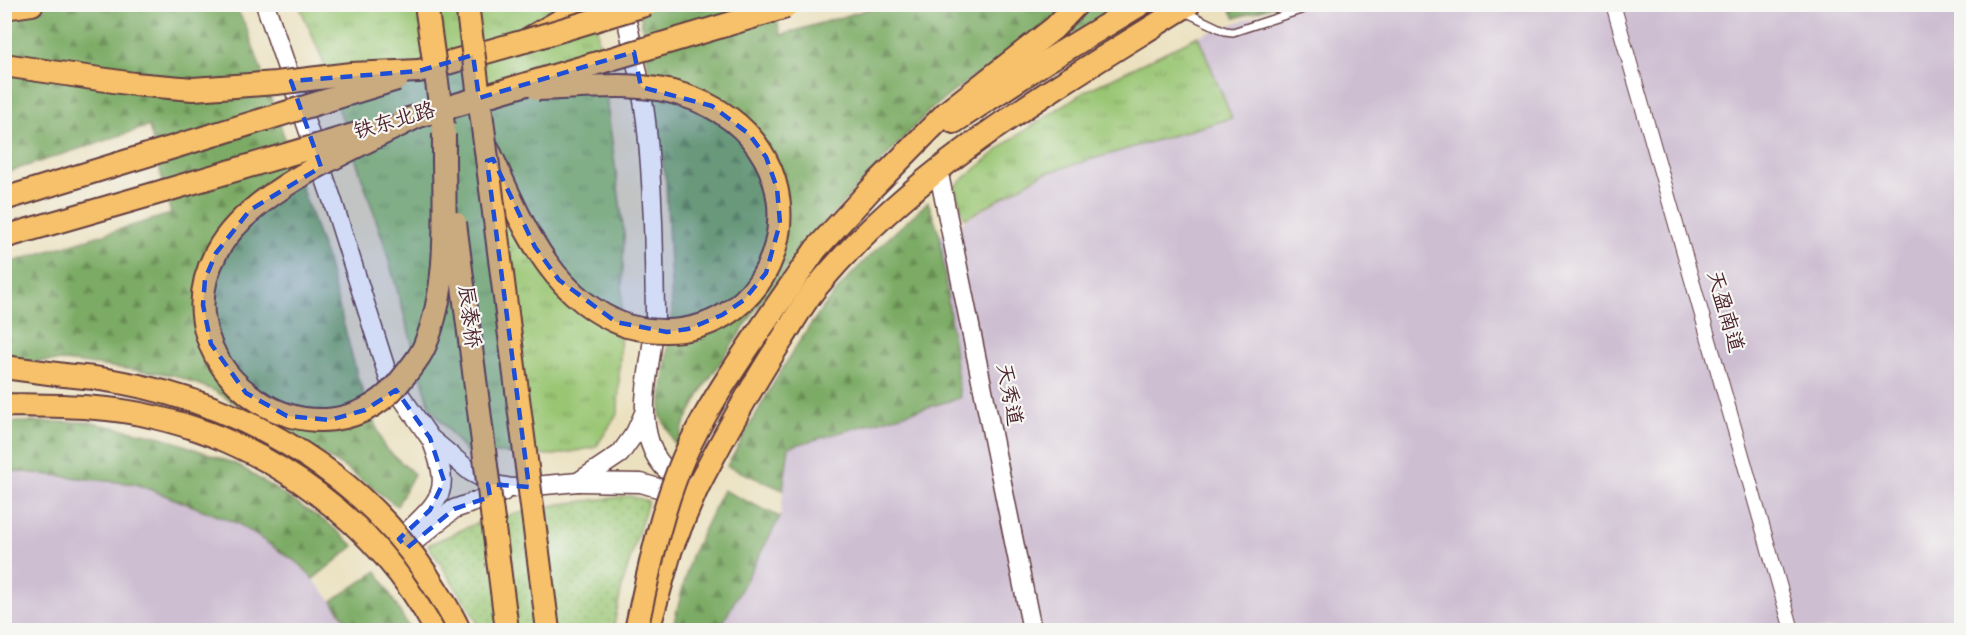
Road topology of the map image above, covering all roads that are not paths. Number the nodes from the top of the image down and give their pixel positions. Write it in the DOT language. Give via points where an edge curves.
graph roads {
  1 [pos="32,4"];
  2 [pos="265,4"];
  3 [pos="426,4"];
  4 [pos="467,4"];
  5 [pos="589,4"];
  6 [pos="623,4"];
  7 [pos="648,4"];
  8 [pos="1077,4"];
  9 [pos="1141,4"];
  10 [pos="1319,4"];
  11 [pos="1613,4"];
  12 [pos="790,6"];
  13 [pos="1185,7"];
  14 [pos="4,8"];
  15 [pos="525,41"];
  16 [pos="4,65"];
  17 [pos="419,71"];
  18 [pos="510,89"];
  19 [pos="416,117"];
  20 [pos="444,134"];
  21 [pos="484,141"];
  22 [pos="908,153"];
  23 [pos="938,169"];
  24 [pos="4,199"];
  25 [pos="4,237"];
  26 [pos="4,367"];
  27 [pos="64,375"];
  28 [pos="4,380"];
  29 [pos="4,405"];
  30 [pos="645,411"];
  31 [pos="430,438"];
  32 [pos="578,482"];
  33 [pos="512,488"];
  34 [pos="695,494"];
  35 [pos="386,559"];
  36 [pos="436,630"];
  37 [pos="459,630"];
  38 [pos="507,630"];
  39 [pos="548,630"];
  40 [pos="636,630"];
  41 [pos="648,630"];
  42 [pos="1032,630"];
  43 [pos="1792,630"];
  1 -- 14 [label="main road"];
  2 -- 31 [label="street" via="389,379"];
  3 -- 20 [label="main road, 辰泰桥, bridge"];
  4 -- 21 [label="main road, 辰泰桥, bridge"];
  5 -- 15 [label="main road, bridge"];
  6 -- 30 [label="street" via="645,120 651,200 655,315"];
  7 -- 15 [label="main road, 铁东北路, bridge"];
  8 -- 22 [label="main road" via="1054,28 947,112"];
  9 -- 22 [label="main road"];
  10 -- 13 [label="lane" via="1233,32"];
  11 -- 43 [label="street, 天盈南道"];
  12 -- 18 [label="main road, 铁东北路, bridge"];
  13 -- 23 [label="main road" via="1094,62"];
  15 -- 17 [label="main road, 铁东北路, bridge"];
  16 -- 17 [label="main road, bridge" via="193,89"];
  17 -- 24 [label="main road, 铁东北路, bridge"];
  18 -- 19 [label="main road, 铁东北路, bridge"];
  18 -- 21 [label="main road, bridge" via="647,88 682,94 727,114 758,145 777,188 780,223 766,273 744,300 711,321 688,329 652,331 616,322 575,294 545,264"];
  19 -- 20 [label="main road, bridge" via="279,189 250,210 216,253 206,279 206,331 228,375 263,406 301,420 330,420 365,410 393,392 424,349 432,328 443,266"];
  19 -- 25 [label="main road, 铁东北路, bridge"];
  20 -- 38 [label="main road, 辰泰桥, bridge"];
  21 -- 39 [label="main road, 辰泰桥, bridge"];
  22 -- 40 [label="main road, bridge" via="816,249 705,418 685,456 657,532"];
  23 -- 34 [label="main road" via="870,230 814,289 752,385"];
  23 -- 42 [label="street, 天秀道"];
  26 -- 27 [label="main road"];
  27 -- 28 [label="main road"];
  27 -- 37 [label="main road, bridge" via="157,389 235,416 306,455 383,520 414,556"];
  29 -- 35 [label="main road" via="79,406 153,416 210,434 292,476 358,528"];
  30 -- 32 [label="street" via="620,454"];
  30 -- 34 [label="street" via="650,444 658,461"];
  31 -- 33 [label="street" via="480,478"];
  31 -- 35 [label="street" via="442,468 444,481 439,495"];
  32 -- 33 [label="street"];
  32 -- 34 [label="street" via="641,483"];
  33 -- 35 [label="street" via="454,509"];
  34 -- 41 [label="main road" via="671,549"];
  35 -- 36 [label="main road"];
}
